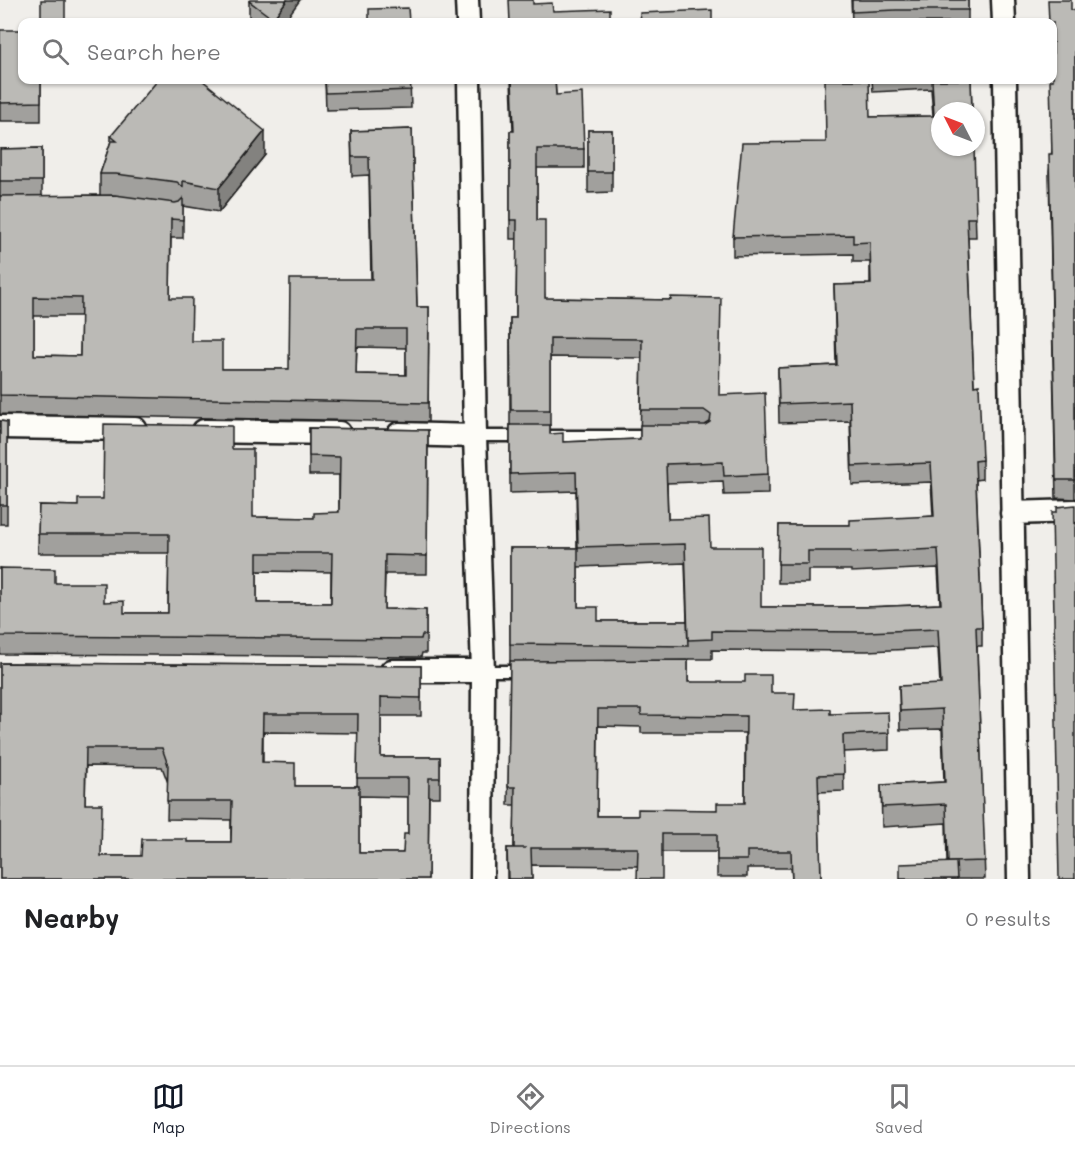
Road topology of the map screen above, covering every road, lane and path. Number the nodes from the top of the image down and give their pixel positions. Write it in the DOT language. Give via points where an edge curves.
graph roads {
  1 [pos="467,0"];
  2 [pos="1003,0"];
  3 [pos="468,18"];
  4 [pos="1004,18"];
  5 [pos="469,84"];
  6 [pos="1005,84"];
  7 [pos="0,427"];
  8 [pos="154,430"];
  9 [pos="178,430"];
  10 [pos="356,434"];
  11 [pos="380,434"];
  12 [pos="475,436"];
  13 [pos="669,436"];
  14 [pos="1075,511"];
  15 [pos="1012,513"];
  16 [pos="365,671"];
  17 [pos="483,671"];
  18 [pos="531,671"];
  19 [pos="482,879"];
  20 [pos="1019,879"];
  1 -- 3 [label="street"];
  2 -- 4 [label="street"];
  5 -- 12 [label="street"];
  6 -- 15 [label="street"];
  7 -- 8 [label="street"];
  9 -- 10 [label="street"];
  11 -- 12 [label="street"];
  12 -- 13 [label="lane"];
  12 -- 17 [label="street"];
  14 -- 15 [label="street"];
  15 -- 20 [label="street"];
  16 -- 17 [label="street"];
  17 -- 18 [label="lane"];
  17 -- 19 [label="street"];
}
